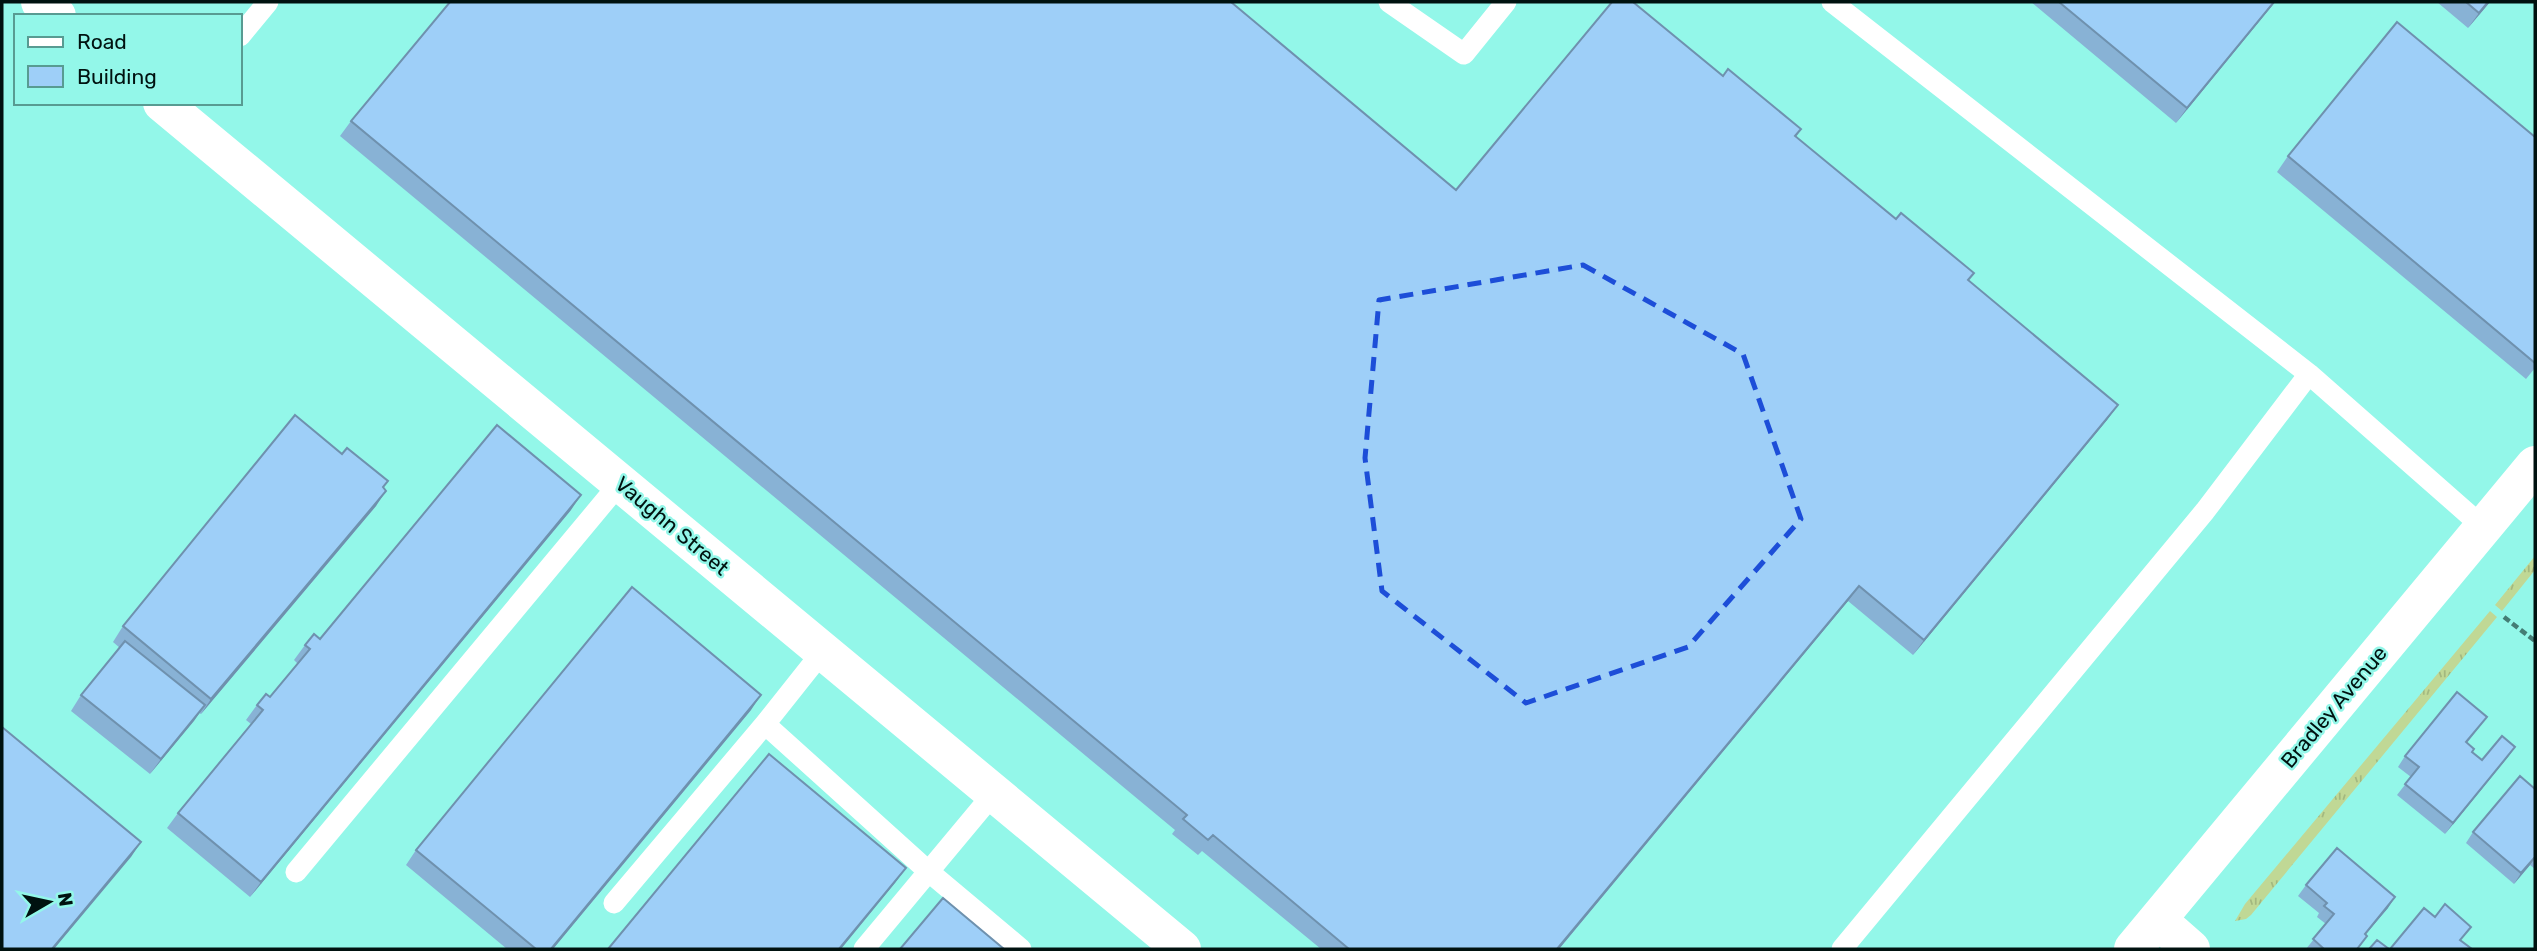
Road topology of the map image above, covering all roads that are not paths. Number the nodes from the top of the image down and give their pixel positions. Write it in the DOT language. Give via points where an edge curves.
graph roads {
  1 [pos="40,2"];
  2 [pos="268,2"];
  3 [pos="1389,2"];
  4 [pos="1506,2"];
  5 [pos="1832,2"];
  6 [pos="55,14"];
  7 [pos="242,34"];
  8 [pos="174,107"];
  9 [pos="2309,374"];
  10 [pos="2535,465"];
  11 [pos="620,483"];
  12 [pos="2483,527"];
  13 [pos="823,651"];
  14 [pos="765,724"];
  15 [pos="994,793"];
  16 [pos="928,871"];
  17 [pos="296,872"];
  18 [pos="614,903"];
  19 [pos="2158,920"];
  20 [pos="864,949"];
  21 [pos="1021,949"];
  22 [pos="1182,949"];
  23 [pos="1842,949"];
  24 [pos="2133,949"];
  25 [pos="2191,949"];
  1 -- 6 [label="street"];
  2 -- 7 [label="lane"];
  3 -- 4 [label="lane" via="1464,54"];
  5 -- 9 [label="lane"];
  8 -- 11 [label="street, Vaughn Street"];
  9 -- 12 [label="lane"];
  9 -- 23 [label="lane" via="2205,511"];
  10 -- 12 [label="street, Bradley Avenue"];
  11 -- 13 [label="street, Vaughn Street"];
  11 -- 17 [label="lane"];
  12 -- 19 [label="street, Bradley Avenue"];
  13 -- 14 [label="lane"];
  13 -- 15 [label="street, Vaughn Street"];
  14 -- 16 [label="lane"];
  14 -- 18 [label="lane"];
  15 -- 16 [label="lane"];
  15 -- 22 [label="street, Vaughn Street"];
  16 -- 20 [label="lane"];
  16 -- 21 [label="lane"];
  19 -- 24 [label="street, Bradley Avenue"];
  19 -- 25 [label="street"];
}
